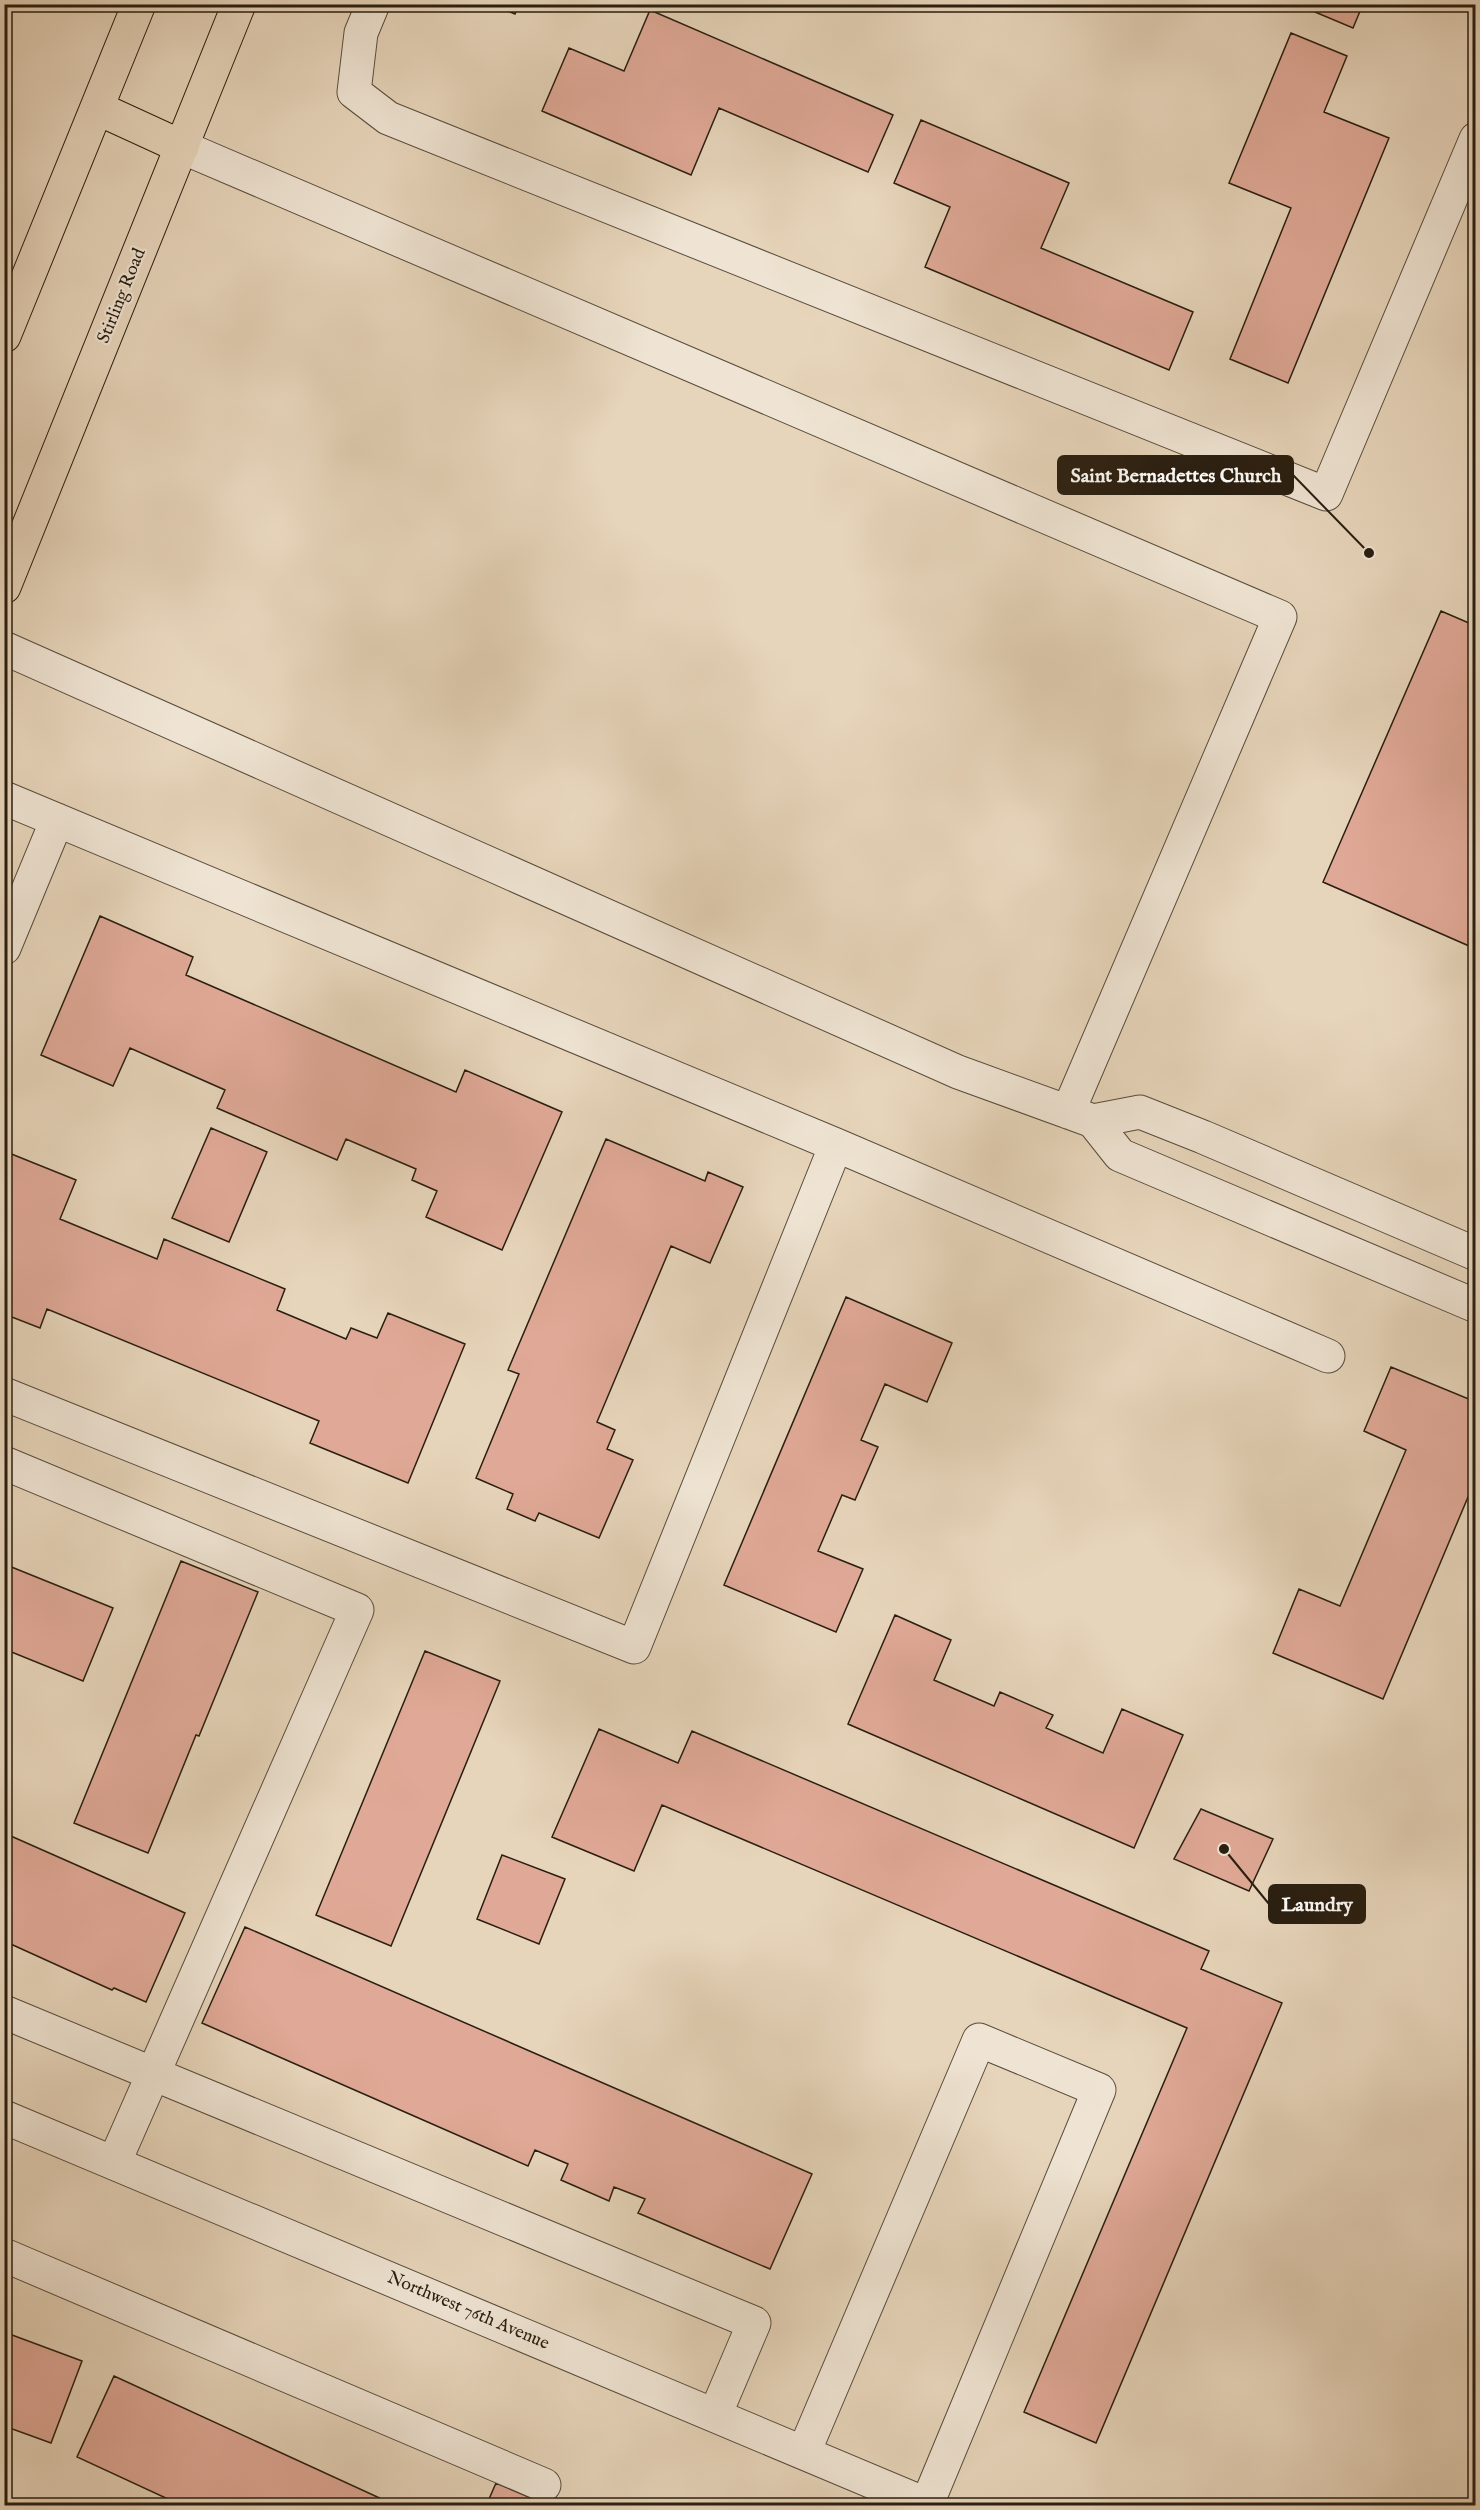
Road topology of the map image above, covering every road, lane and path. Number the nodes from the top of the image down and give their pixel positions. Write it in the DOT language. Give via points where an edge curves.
graph roads {
  1 [pos="139,4"];
  2 [pos="239,4"];
  3 [pos="373,4"];
  4 [pos="97,108"];
  5 [pos="1476,139"];
  6 [pos="182,147"];
  7 [pos="4,336"];
  8 [pos="4,587"];
  9 [pos="4,648"];
  10 [pos="4,798"];
  11 [pos="57,820"];
  12 [pos="4,948"];
  13 [pos="1081,1117"];
  14 [pos="836,1145"];
  15 [pos="1400,1221"];
  16 [pos="1476,1254"];
  17 [pos="1380,1265"];
  18 [pos="1476,1306"];
  19 [pos="1328,1356"];
  20 [pos="4,1394"];
  21 [pos="4,1463"];
  22 [pos="4,2012"];
  23 [pos="154,2073"];
  24 [pos="4,2117"];
  25 [pos="114,2163"];
  26 [pos="4,2255"];
  27 [pos="715,2415"];
  28 [pos="804,2452"];
  29 [pos="544,2485"];
  30 [pos="929,2505"];
  1 -- 4 [label="main road"];
  2 -- 6 [label="main road, Stirling Road"];
  3 -- 5 [label="street" via="361,33 354,92 388,118 1326,494"];
  4 -- 6 [label="main road"];
  4 -- 7 [label="main road"];
  6 -- 8 [label="main road, Stirling Road"];
  6 -- 13 [label="street" via="1280,617"];
  9 -- 13 [label="street" via="958,1072"];
  10 -- 11 [label="street"];
  11 -- 12 [label="street"];
  11 -- 14 [label="street"];
  13 -- 15 [label="street" via="1140,1112"];
  13 -- 17 [label="street" via="1120,1155"];
  14 -- 19 [label="street"];
  14 -- 20 [label="street" via="634,1647"];
  15 -- 16 [label="street"];
  15 -- 17 [label="street"];
  17 -- 18 [label="street"];
  21 -- 23 [label="street" via="357,1610"];
  22 -- 23 [label="street"];
  23 -- 25 [label="street"];
  23 -- 27 [label="street" via="754,2324"];
  24 -- 25 [label="street, Northwest 76th Avenue"];
  25 -- 27 [label="street, Northwest 76th Avenue"];
  26 -- 29 [label="street"];
  27 -- 28 [label="street, Northwest 76th Avenue"];
  28 -- 30 [label="street, Northwest 76th Avenue"];
  28 -- 30 [label="street" via="979,2040 1099,2090"];
}
